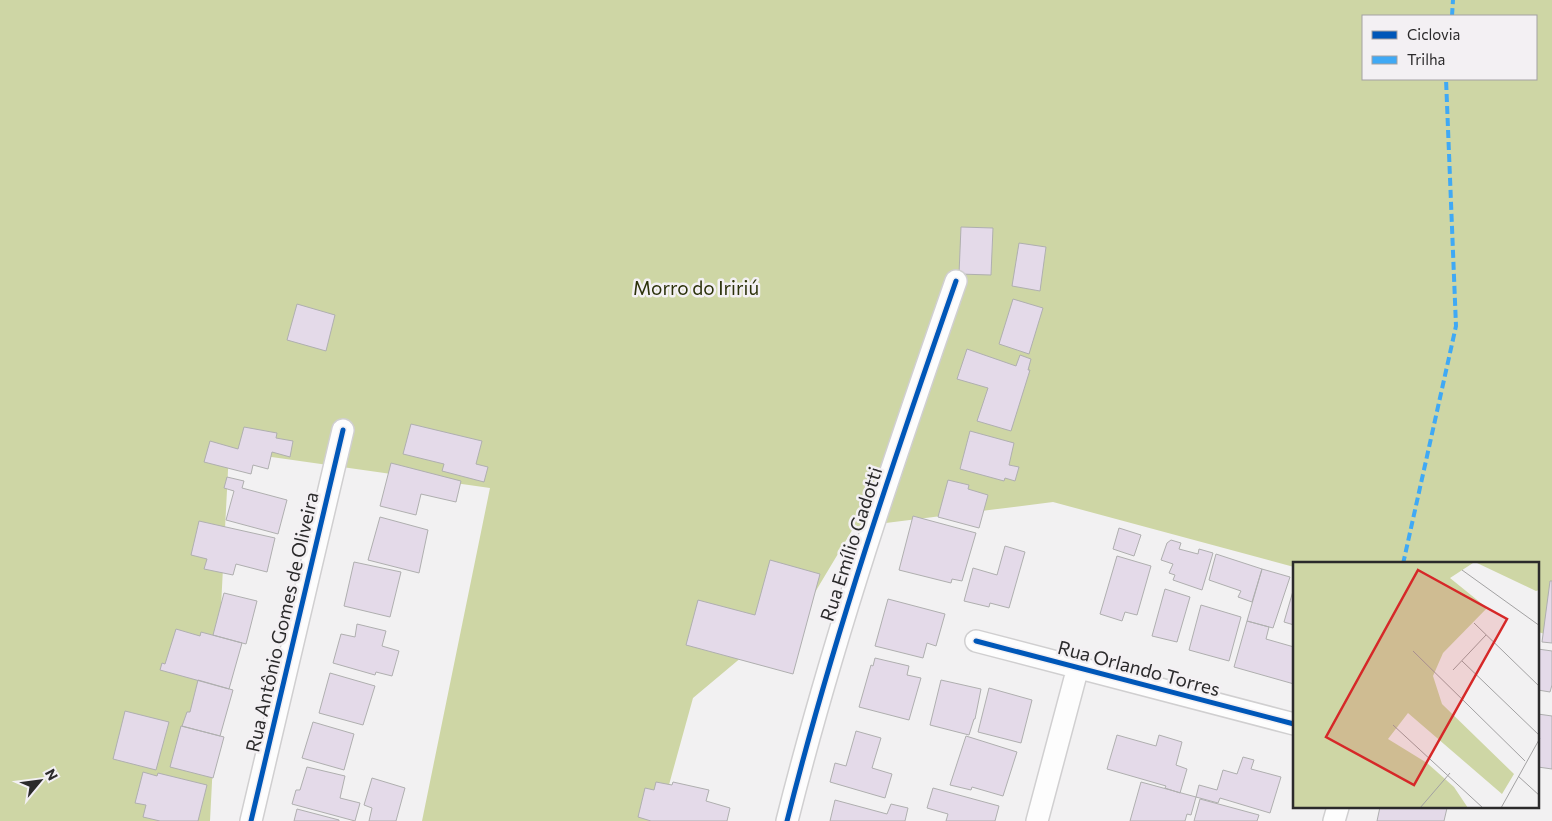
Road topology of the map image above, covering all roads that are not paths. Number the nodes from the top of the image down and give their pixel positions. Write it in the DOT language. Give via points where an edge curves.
graph roads {
  1 [pos="956,281"];
  2 [pos="343,430"];
  3 [pos="976,641"];
  4 [pos="1078,667"];
  5 [pos="1293,724"];
  6 [pos="1338,808"];
  7 [pos="251,821"];
  8 [pos="787,821"];
  9 [pos="1037,821"];
  10 [pos="1334,821"];
  1 -- 8 [label="street, Rua Emílio Gadotti" via="848,602"];
  2 -- 7 [label="street, Rua Antônio Gomes de Oliveira"];
  3 -- 4 [label="street, Rua Orlando Torres"];
  4 -- 5 [label="street, Rua Orlando Torres"];
  4 -- 9 [label="street"];
  6 -- 10 [label="street"];
}
